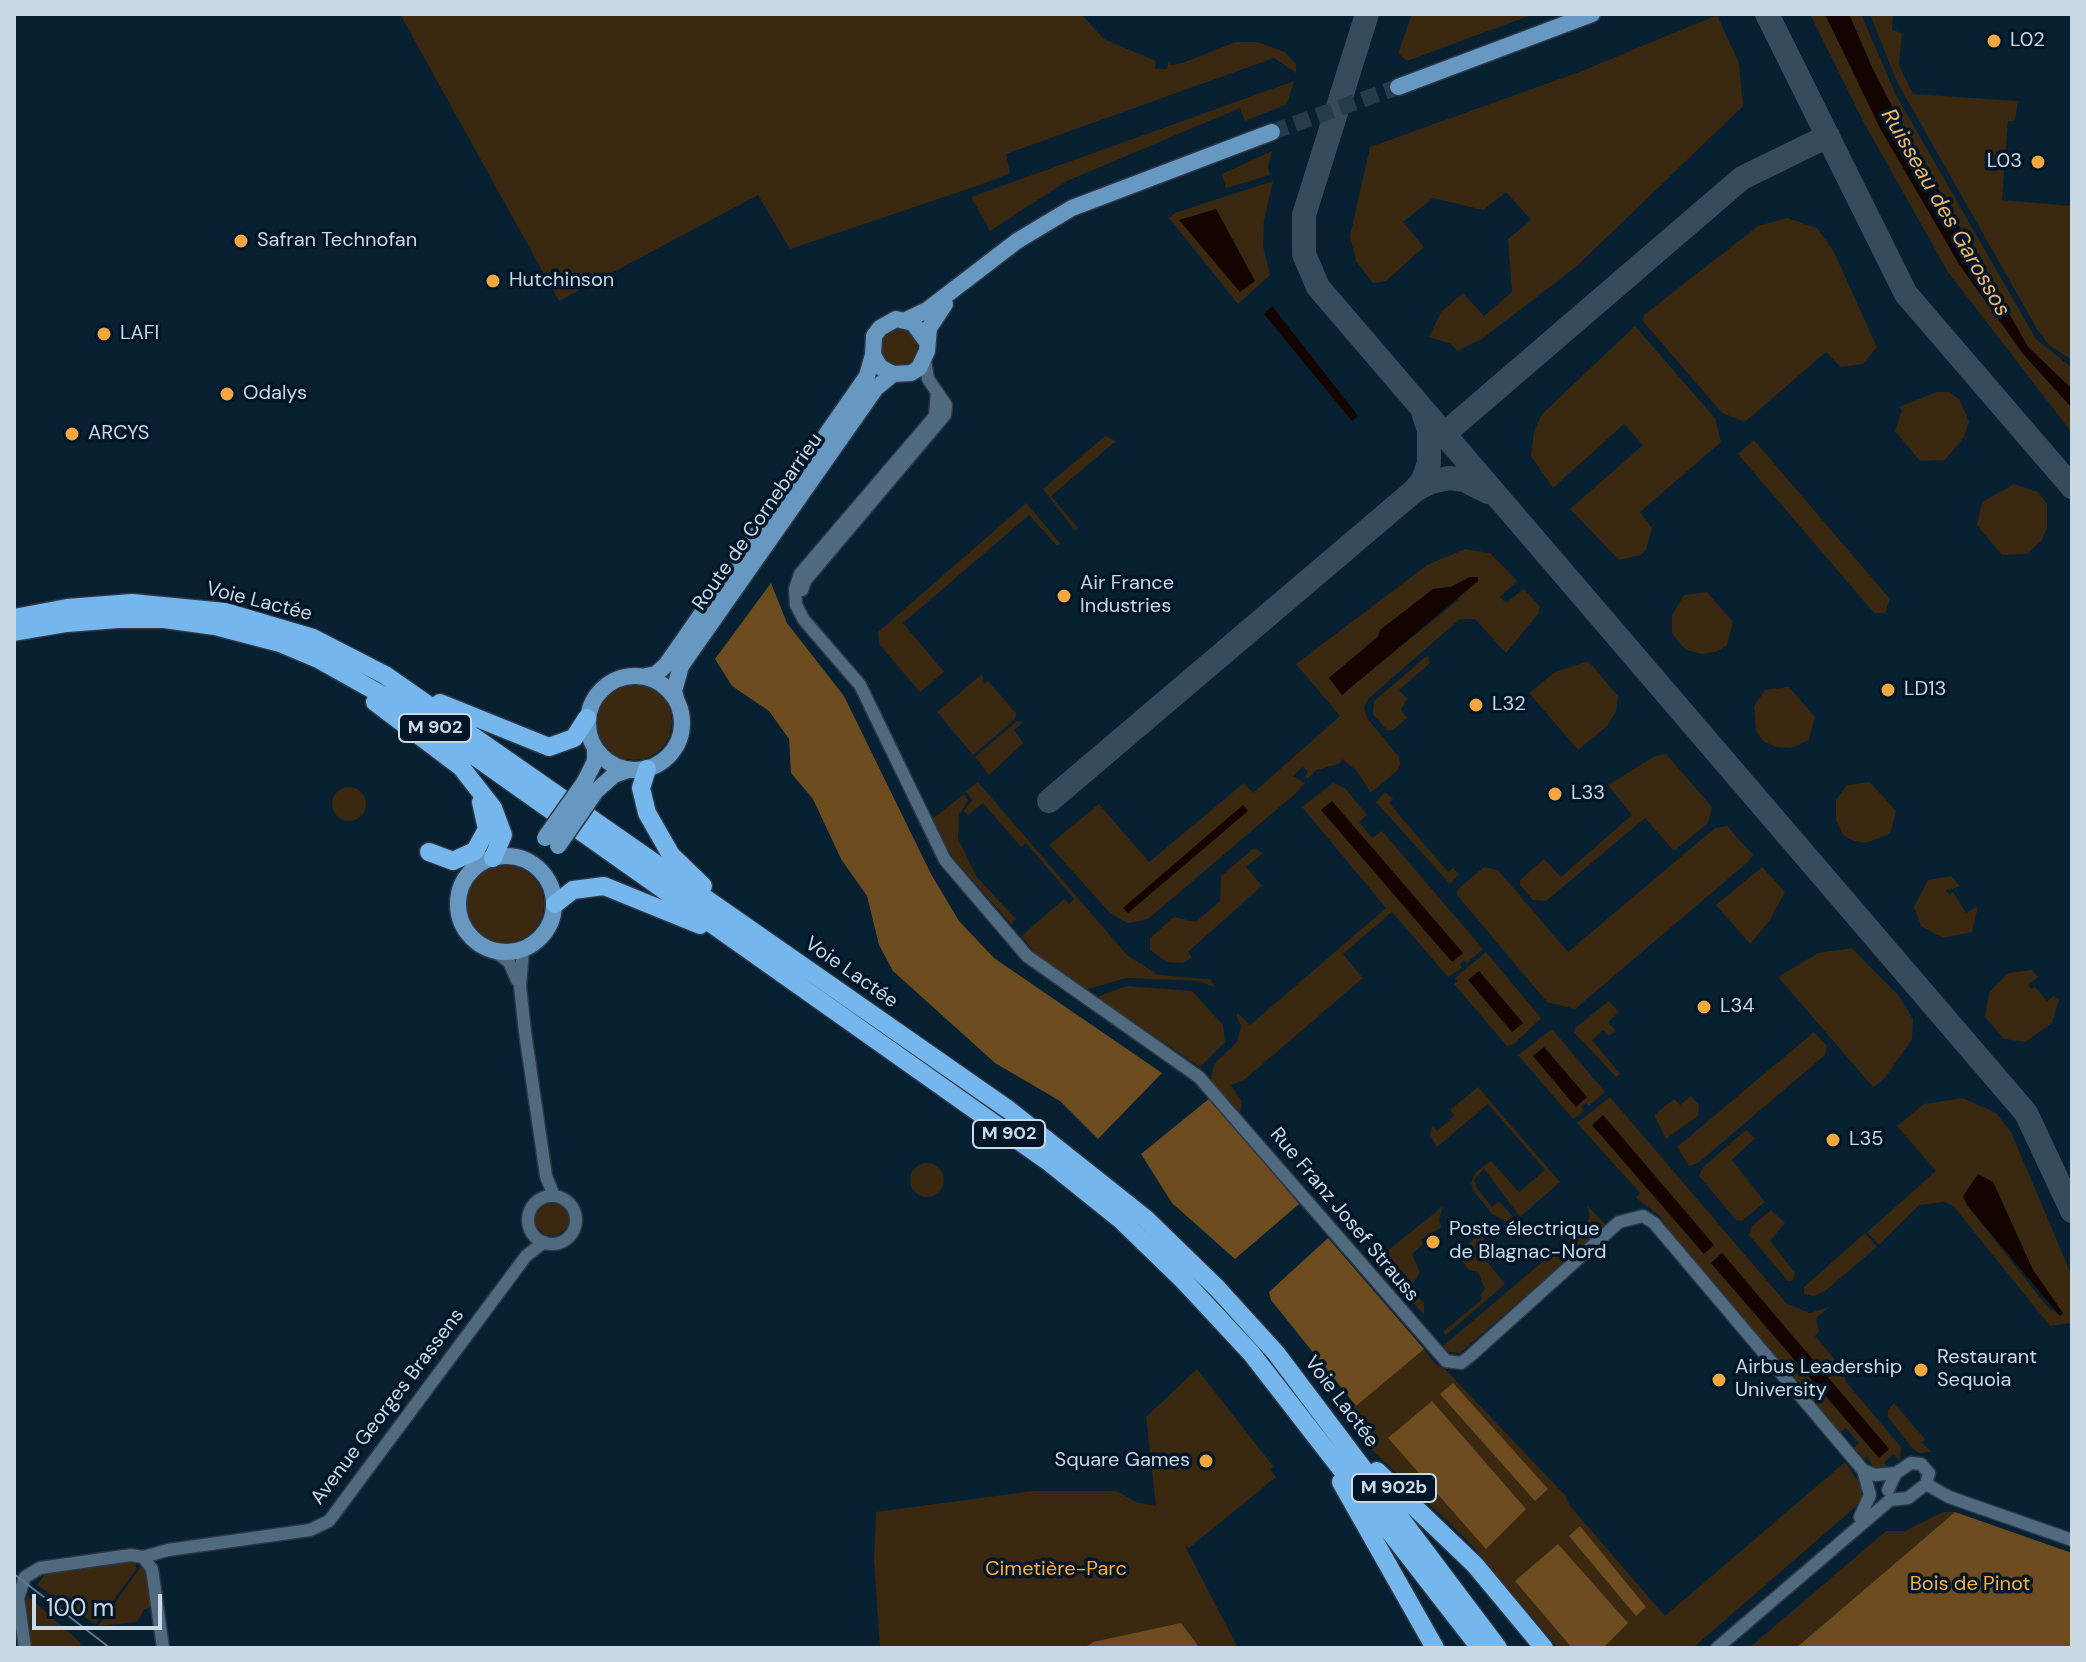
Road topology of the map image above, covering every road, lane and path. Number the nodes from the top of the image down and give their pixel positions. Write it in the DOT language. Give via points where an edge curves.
graph roads {
  1 [pos="1592,14"];
  2 [pos="1398,87"];
  3 [pos="1272,132"];
  4 [pos="962,282"];
  5 [pos="906,320"];
  6 [pos="927,342"];
  7 [pos="873,355"];
  8 [pos="925,360"];
  9 [pos="911,373"];
  10 [pos="893,374"];
  11 [pos="928,379"];
  12 [pos="14,618"];
  13 [pos="164,619"];
  14 [pos="14,632"];
  15 [pos="646,676"];
  16 [pos="412,694"];
  17 [pos="677,702"];
  18 [pos="587,718"];
  19 [pos="595,748"];
  20 [pos="637,769"];
  21 [pos="590,787"];
  22 [pos="479,792"];
  23 [pos="552,842"];
  24 [pos="429,852"];
  25 [pos="515,856"];
  26 [pos="493,858"];
  27 [pos="545,874"];
  28 [pos="555,904"];
  29 [pos="769,943"];
  30 [pos="742,945"];
  31 [pos="523,950"];
  32 [pos="496,952"];
  33 [pos="520,986"];
  34 [pos="548,1197"];
  35 [pos="530,1229"];
  36 [pos="544,1242"];
  37 [pos="526,1256"];
  38 [pos="1318,1407"];
  39 [pos="1319,1441"];
  40 [pos="1864,1473"];
  41 [pos="1896,1473"];
  42 [pos="1926,1484"];
  43 [pos="1890,1493"];
  44 [pos="1860,1517"];
  45 [pos="2072,1540"];
  46 [pos="159,1553"];
  47 [pos="143,1557"];
  48 [pos="152,1569"];
  49 [pos="25,1648"];
  50 [pos="163,1648"];
  51 [pos="1435,1648"];
  52 [pos="1480,1648"];
  53 [pos="1498,1648"];
  54 [pos="1544,1648"];
  55 [pos="1708,1648"];
  56 [pos="1717,1648"];
  1 -- 2 [label="main road"];
  3 -- 4 [label="main road" via="1072,208"];
  4 -- 5 [label="main road"];
  4 -- 6 [label="main road" via="935,317"];
  5 -- 6 [label="main road" via="920,327"];
  5 -- 7 [label="main road" via="880,328"];
  6 -- 8 [label="main road"];
  7 -- 10 [label="main road"];
  7 -- 15 [label="main road, Route de Cornebarrieu" via="867,376 666,665"];
  8 -- 9 [label="main road"];
  8 -- 11 [label="street, Rue Franz Josef Strauss"];
  9 -- 10 [label="main road"];
  9 -- 11 [label="street"];
  10 -- 17 [label="main road, Route de Cornebarrieu" via="876,388 681,666"];
  11 -- 40 [label="street, Rue Franz Josef Strauss" via="937,392 935,416 800,574 795,589 796,605 860,685 955,872 1041,969 1199,1077 1438,1356 1453,1364 1469,1357 1619,1222 1643,1216"];
  12 -- 16 [label="highway, Voie Lactée / M 902" via="132,603 225,612 313,638"];
  13 -- 14 [label="highway, Voie Lactée / M 902" via="67,623"];
  13 -- 22 [label="highway" via="168,626 266,649 353,689 437,747"];
  13 -- 30 [label="highway, Voie Lactée / M 902" via="268,640 356,677"];
  15 -- 17 [label="main road" via="660,682"];
  15 -- 18 [label="main road" via="606,686"];
  16 -- 18 [label="highway" via="420,692 549,747 574,738"];
  16 -- 29 [label="highway, Voie Lactée / M 902"];
  17 -- 20 [label="main road" via="679,740 664,760"];
  18 -- 19 [label="main road"];
  19 -- 20 [label="main road" via="606,760"];
  19 -- 21 [label="main road"];
  20 -- 21 [label="main road"];
  20 -- 29 [label="highway" via="642,802 671,855"];
  21 -- 23 [label="main road, bridge"];
  22 -- 24 [label="highway" via="487,829 478,849 453,861"];
  22 -- 26 [label="highway" via="502,825 501,844"];
  23 -- 25 [label="main road"];
  23 -- 27 [label="main road"];
  25 -- 26 [label="main road"];
  25 -- 27 [label="main road"];
  26 -- 32 [label="main road" via="481,862 464,880 458,907 469,936"];
  27 -- 28 [label="main road"];
  28 -- 30 [label="highway" via="573,890 604,886"];
  28 -- 31 [label="main road" via="543,935"];
  29 -- 38 [label="highway, Voie Lactée / M 902" via="1009,1110 1122,1198 1228,1299"];
  30 -- 39 [label="highway, Voie Lactée / M 902" via="1050,1163 1121,1220 1226,1325"];
  31 -- 32 [label="main road"];
  31 -- 33 [label="street"];
  32 -- 33 [label="street" via="509,962"];
  33 -- 34 [label="street"];
  34 -- 35 [label="street" via="529,1213"];
  34 -- 36 [label="street" via="568,1201 575,1211 575,1227 565,1240"];
  35 -- 36 [label="street"];
  35 -- 37 [label="street, Avenue Georges Brassens"];
  36 -- 37 [label="street, Avenue Georges Brassens"];
  37 -- 46 [label="street, Avenue Georges Brassens" via="329,1521 310,1530"];
  38 -- 53 [label="highway, Voie Lactée / M 902"];
  38 -- 54 [label="highway, M 902b" via="1475,1565"];
  39 -- 51 [label="highway"];
  39 -- 52 [label="highway, Voie Lactée / M 902"];
  40 -- 41 [label="street"];
  40 -- 43 [label="street"];
  40 -- 44 [label="street" via="1870,1495"];
  41 -- 42 [label="street" via="1911,1463 1921,1464 1929,1473"];
  41 -- 43 [label="street"];
  42 -- 43 [label="street" via="1908,1498"];
  42 -- 45 [label="street"];
  43 -- 44 [label="street"];
  43 -- 56 [label="street"];
  44 -- 55 [label="street"];
  46 -- 47 [label="street, Avenue Georges Brassens"];
  46 -- 48 [label="street"];
  47 -- 48 [label="street"];
  47 -- 49 [label="street, Avenue Georges Brassens" via="40,1568 28,1574 19,1587"];
  48 -- 50 [label="street"];
}
